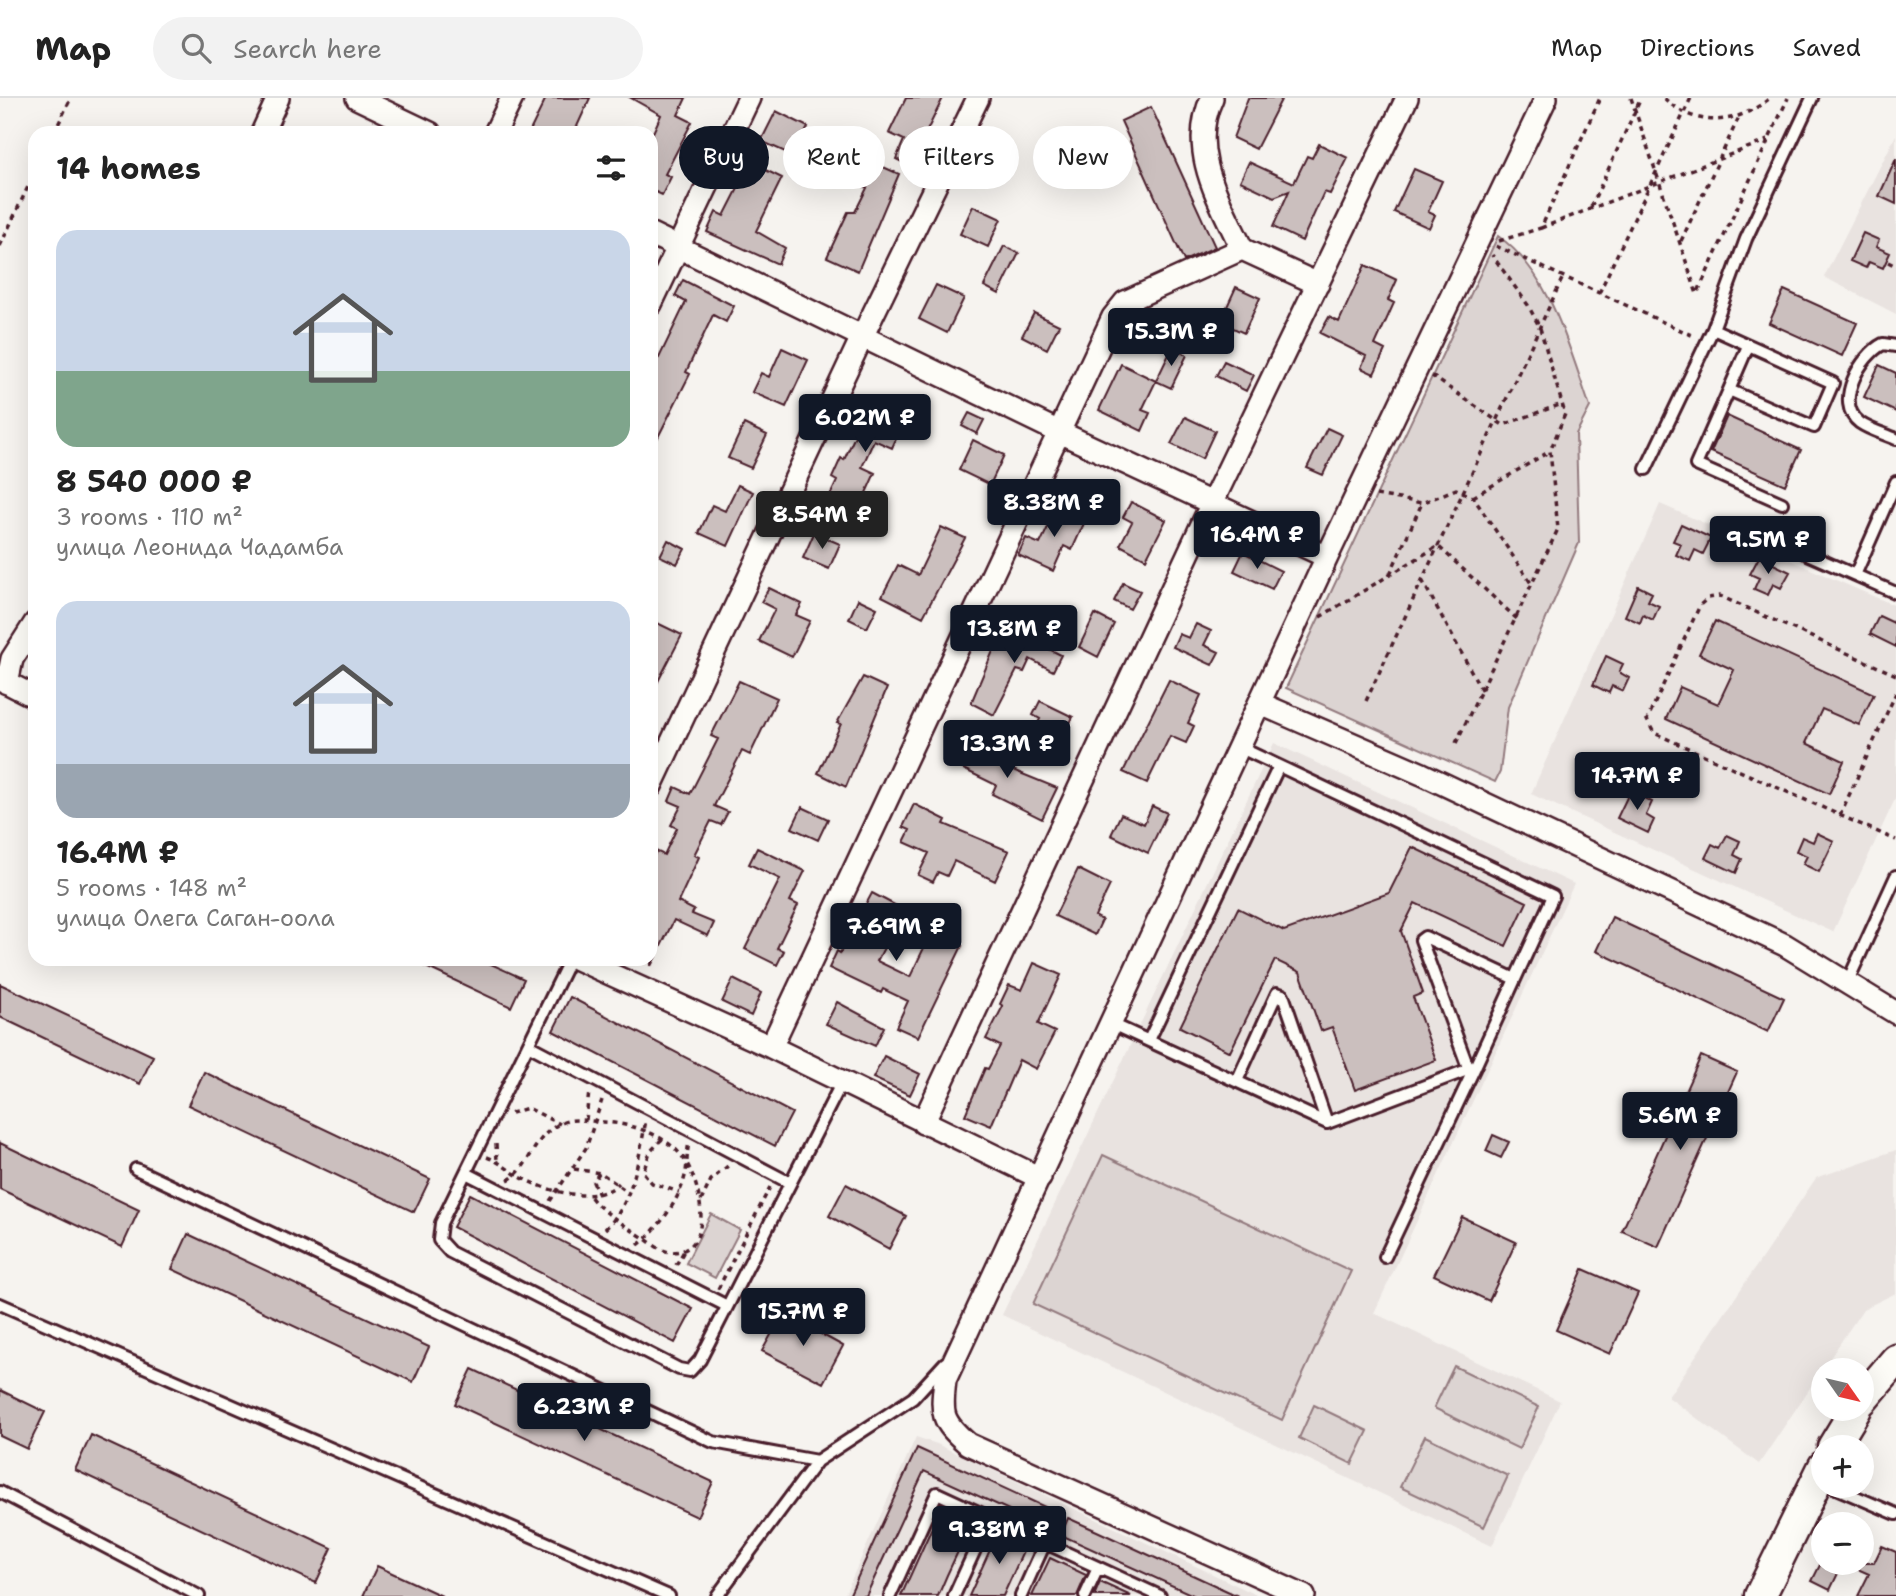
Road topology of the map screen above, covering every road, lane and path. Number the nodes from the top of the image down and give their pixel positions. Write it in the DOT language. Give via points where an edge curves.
graph roads {
  1 [pos="71,98"];
  2 [pos="278,98"];
  3 [pos="357,98"];
  4 [pos="512,98"];
  5 [pos="749,98"];
  6 [pos="978,98"];
  7 [pos="1212,98"];
  8 [pos="1407,98"];
  9 [pos="1546,98"];
  10 [pos="1600,98"];
  11 [pos="1631,98"];
  12 [pos="1641,98"];
  13 [pos="1664,98"];
  14 [pos="1691,98"];
  15 [pos="1770,98"];
  16 [pos="1788,98"];
  17 [pos="1812,98"];
  18 [pos="1636,110"];
  19 [pos="1684,112"];
  20 [pos="1739,117"];
  21 [pos="57,126"];
  22 [pos="265,126"];
  23 [pos="415,126"];
  24 [pos="498,126"];
  25 [pos="1769,139"];
  26 [pos="1719,158"];
  27 [pos="1656,172"];
  28 [pos="1659,182"];
  29 [pos="1650,186"];
  30 [pos="28,187"];
  31 [pos="1590,209"];
  32 [pos="1541,228"];
  33 [pos="658,237"];
  34 [pos="1680,242"];
  35 [pos="0,246"];
  36 [pos="679,247"];
  37 [pos="1242,249"];
  38 [pos="1488,249"];
  39 [pos="1888,262"];
  40 [pos="1896,266"];
  41 [pos="1563,277"];
  42 [pos="1318,284"];
  43 [pos="658,290"];
  44 [pos="1599,293"];
  45 [pos="1540,328"];
  46 [pos="1713,330"];
  47 [pos="862,337"];
  48 [pos="1707,341"];
  49 [pos="1748,346"];
  50 [pos="1896,346"];
  51 [pos="1430,374"];
  52 [pos="1729,390"];
  53 [pos="1562,404"];
  54 [pos="1496,422"];
  55 [pos="1057,431"];
  56 [pos="1896,439"];
  57 [pos="1550,451"];
  58 [pos="1646,469"];
  59 [pos="1896,482"];
  60 [pos="1463,492"];
  61 [pos="1374,494"];
  62 [pos="1473,497"];
  63 [pos="1212,503"];
  64 [pos="1422,503"];
  65 [pos="1782,503"];
  66 [pos="1787,545"];
  67 [pos="1438,546"];
  68 [pos="1327,557"];
  69 [pos="1856,575"];
  70 [pos="1389,576"];
  71 [pos="1422,580"];
  72 [pos="1533,586"];
  73 [pos="1896,593"];
  74 [pos="1317,619"];
  75 [pos="1517,619"];
  76 [pos="28,634"];
  77 [pos="1896,675"];
  78 [pos="3,681"];
  79 [pos="1482,691"];
  80 [pos="1896,692"];
  81 [pos="28,694"];
  82 [pos="1366,701"];
  83 [pos="1261,704"];
  84 [pos="1456,743"];
  85 [pos="1241,748"];
  86 [pos="1279,766"];
  87 [pos="658,771"];
  88 [pos="1840,815"];
  89 [pos="1896,840"];
  90 [pos="1896,876"];
  91 [pos="567,966"];
  92 [pos="592,966"];
  93 [pos="1515,979"];
  94 [pos="1847,983"];
  95 [pos="1896,1013"];
  96 [pos="1112,1024"];
  97 [pos="1149,1041"];
  98 [pos="528,1045"];
  99 [pos="771,1047"];
  100 [pos="1472,1068"];
  101 [pos="585,1075"];
  102 [pos="1237,1081"];
  103 [pos="842,1082"];
  104 [pos="602,1084"];
  105 [pos="648,1108"];
  106 [pos="586,1119"];
  107 [pos="503,1122"];
  108 [pos="597,1122"];
  109 [pos="923,1123"];
  110 [pos="1327,1123"];
  111 [pos="559,1124"];
  112 [pos="644,1131"];
  113 [pos="693,1132"];
  114 [pos="496,1139"];
  115 [pos="662,1139"];
  116 [pos="473,1157"];
  117 [pos="685,1159"];
  118 [pos="744,1159"];
  119 [pos="497,1161"];
  120 [pos="136,1169"];
  121 [pos="573,1169"];
  122 [pos="466,1173"];
  123 [pos="601,1173"];
  124 [pos="517,1175"];
  125 [pos="776,1175"];
  126 [pos="1040,1178"];
  127 [pos="619,1183"];
  128 [pos="790,1183"];
  129 [pos="492,1186"];
  130 [pos="558,1190"];
  131 [pos="628,1192"];
  132 [pos="679,1192"];
  133 [pos="598,1195"];
  134 [pos="590,1196"];
  135 [pos="700,1203"];
  136 [pos="540,1210"];
  137 [pos="616,1216"];
  138 [pos="593,1238"];
  139 [pos="645,1239"];
  140 [pos="685,1249"];
  141 [pos="1385,1257"];
  142 [pos="670,1277"];
  143 [pos="713,1299"];
  144 [pos="0,1304"];
  145 [pos="727,1306"];
  146 [pos="961,1345"];
  147 [pos="1896,1360"];
  148 [pos="1874,1386"];
  149 [pos="817,1461"];
  150 [pos="0,1492"];
  151 [pos="1814,1498"];
  152 [pos="1863,1498"];
  153 [pos="1896,1514"];
  154 [pos="990,1517"];
  155 [pos="1045,1543"];
  156 [pos="1098,1568"];
  157 [pos="1154,1595"];
  158 [pos="199,1596"];
  159 [pos="669,1596"];
  160 [pos="717,1596"];
  161 [pos="890,1596"];
  162 [pos="954,1596"];
  163 [pos="1021,1596"];
  164 [pos="1085,1596"];
  165 [pos="1304,1596"];
  166 [pos="1760,1596"];
  1 -- 21 [label="path"];
  2 -- 22 [label="street"];
  3 -- 23 [label="street"];
  4 -- 24 [label="street"];
  5 -- 36 [label="street"];
  6 -- 47 [label="street"];
  7 -- 37 [label="street" via="1204,114 1201,142 1205,167"];
  8 -- 42 [label="street"];
  9 -- 68 [label="street"];
  10 -- 32 [label="path"];
  11 -- 18 [label="path"];
  12 -- 18 [label="path"];
  13 -- 19 [label="path"];
  14 -- 19 [label="path"];
  15 -- 20 [label="path"];
  16 -- 25 [label="path"];
  17 -- 46 [label="lane" via="1746,239"];
  18 -- 27 [label="path"];
  18 -- 31 [label="path"];
  19 -- 20 [label="path" via="1713,121"];
  19 -- 27 [label="path"];
  20 -- 26 [label="path"];
  25 -- 26 [label="path"];
  25 -- 34 [label="path" via="1697,294"];
  26 -- 28 [label="path"];
  26 -- 34 [label="path"];
  27 -- 28 [label="path"];
  27 -- 29 [label="path"];
  28 -- 29 [label="path"];
  28 -- 34 [label="path"];
  29 -- 31 [label="path"];
  29 -- 44 [label="path"];
  30 -- 35 [label="path"];
  31 -- 32 [label="path"];
  32 -- 41 [label="path" via="1490,244"];
  33 -- 36 [label="street"];
  36 -- 43 [label="street"];
  36 -- 47 [label="street"];
  37 -- 42 [label="street"];
  37 -- 55 [label="street" via="1125,302 1113,317"];
  38 -- 45 [label="path"];
  39 -- 40 [label="path"];
  41 -- 44 [label="path"];
  41 -- 45 [label="path"];
  42 -- 63 [label="street"];
  44 -- 48 [label="path"];
  45 -- 53 [label="path"];
  45 -- 54 [label="path"];
  46 -- 48 [label="lane"];
  46 -- 49 [label="lane"];
  47 -- 55 [label="street"];
  47 -- 87 [label="street"];
  48 -- 58 [label="lane"];
  49 -- 52 [label="lane"];
  49 -- 52 [label="lane" via="1833,383 1814,428"];
  50 -- 56 [label="lane" via="1884,344 1865,358 1849,400 1860,422"];
  51 -- 54 [label="path"];
  52 -- 65 [label="lane" via="1696,465"];
  53 -- 54 [label="path" via="1508,424"];
  53 -- 57 [label="path" via="1565,417"];
  54 -- 60 [label="path"];
  55 -- 63 [label="street"];
  55 -- 99 [label="street"];
  57 -- 62 [label="path"];
  57 -- 72 [label="path" via="1558,529"];
  59 -- 69 [label="lane"];
  60 -- 62 [label="path"];
  60 -- 64 [label="path" via="1451,491"];
  60 -- 67 [label="path"];
  61 -- 64 [label="path"];
  62 -- 72 [label="path"];
  63 -- 68 [label="street"];
  63 -- 109 [label="street"];
  64 -- 70 [label="path"];
  66 -- 69 [label="lane"];
  67 -- 70 [label="path"];
  67 -- 71 [label="path"];
  67 -- 75 [label="path"];
  68 -- 83 [label="street"];
  69 -- 73 [label="lane"];
  70 -- 74 [label="path"];
  71 -- 79 [label="path"];
  71 -- 82 [label="path"];
  72 -- 75 [label="path"];
  75 -- 79 [label="path"];
  76 -- 78 [label="street"];
  77 -- 88 [label="path" via="1713,596 1700,605 1648,714 1654,733"];
  78 -- 81 [label="street"];
  79 -- 84 [label="path"];
  80 -- 88 [label="path"];
  83 -- 85 [label="street"];
  83 -- 94 [label="street" via="1422,774 1785,945"];
  85 -- 86 [label="lane"];
  85 -- 96 [label="street"];
  86 -- 93 [label="lane" via="1553,896"];
  86 -- 97 [label="lane"];
  88 -- 89 [label="path"];
  90 -- 94 [label="lane"];
  91 -- 98 [label="lane"];
  92 -- 99 [label="street"];
  93 -- 100 [label="lane"];
  93 -- 100 [label="lane" via="1425,937 1421,940"];
  94 -- 95 [label="street"];
  96 -- 97 [label="lane"];
  96 -- 126 [label="street"];
  97 -- 102 [label="lane"];
  98 -- 101 [label="lane"];
  98 -- 116 [label="lane"];
  99 -- 103 [label="street"];
  100 -- 110 [label="lane"];
  100 -- 141 [label="lane"];
  101 -- 104 [label="lane"];
  101 -- 106 [label="path" via="589,1090"];
  102 -- 110 [label="lane"];
  102 -- 110 [label="lane" via="1277,993 1283,995"];
  103 -- 109 [label="street"];
  103 -- 128 [label="lane"];
  104 -- 105 [label="lane"];
  104 -- 108 [label="path"];
  105 -- 112 [label="path"];
  105 -- 113 [label="lane"];
  106 -- 108 [label="path"];
  106 -- 111 [label="path"];
  107 -- 111 [label="path" via="510,1113 528,1108"];
  108 -- 112 [label="path"];
  108 -- 121 [label="path"];
  109 -- 126 [label="street"];
  111 -- 124 [label="path" via="538,1141"];
  112 -- 115 [label="path"];
  112 -- 131 [label="path"];
  113 -- 117 [label="path"];
  113 -- 118 [label="lane"];
  114 -- 119 [label="path"];
  115 -- 117 [label="path"];
  115 -- 132 [label="path" via="650,1152 643,1171 652,1183"];
  116 -- 119 [label="path"];
  116 -- 122 [label="lane"];
  117 -- 132 [label="path"];
  117 -- 135 [label="path"];
  118 -- 125 [label="lane"];
  118 -- 135 [label="path" via="716,1174"];
  119 -- 124 [label="path"];
  120 -- 149 [label="lane" via="713,1442"];
  121 -- 123 [label="path"];
  121 -- 130 [label="path"];
  122 -- 129 [label="lane"];
  122 -- 145 [label="lane" via="441,1223 443,1247 667,1363 684,1371 696,1367"];
  123 -- 127 [label="path"];
  123 -- 133 [label="path" via="593,1182"];
  124 -- 129 [label="path"];
  124 -- 130 [label="path"];
  125 -- 128 [label="lane"];
  125 -- 143 [label="path"];
  126 -- 146 [label="street"];
  127 -- 131 [label="path"];
  127 -- 133 [label="path"];
  128 -- 145 [label="lane"];
  129 -- 136 [label="lane"];
  130 -- 134 [label="path"];
  130 -- 136 [label="path"];
  131 -- 137 [label="path"];
  132 -- 139 [label="path"];
  133 -- 134 [label="path"];
  134 -- 137 [label="path" via="602,1210"];
  135 -- 140 [label="path" via="702,1226"];
  136 -- 138 [label="lane"];
  137 -- 138 [label="path"];
  137 -- 139 [label="path"];
  138 -- 142 [label="lane"];
  139 -- 140 [label="path" via="664,1251"];
  140 -- 142 [label="path"];
  142 -- 143 [label="lane"];
  143 -- 145 [label="lane"];
  144 -- 159 [label="lane"];
  146 -- 149 [label="lane" via="914,1398"];
  146 -- 165 [label="street" via="945,1380 941,1410 950,1428 968,1444"];
  147 -- 148 [label="street"];
  149 -- 160 [label="lane"];
  150 -- 158 [label="lane"];
  151 -- 166 [label="street"];
  152 -- 153 [label="lane"];
  154 -- 155 [label="lane"];
  154 -- 161 [label="lane" via="937,1493"];
  154 -- 162 [label="lane"];
  155 -- 156 [label="lane"];
  155 -- 163 [label="lane"];
  156 -- 157 [label="lane"];
  156 -- 164 [label="lane"];
}
